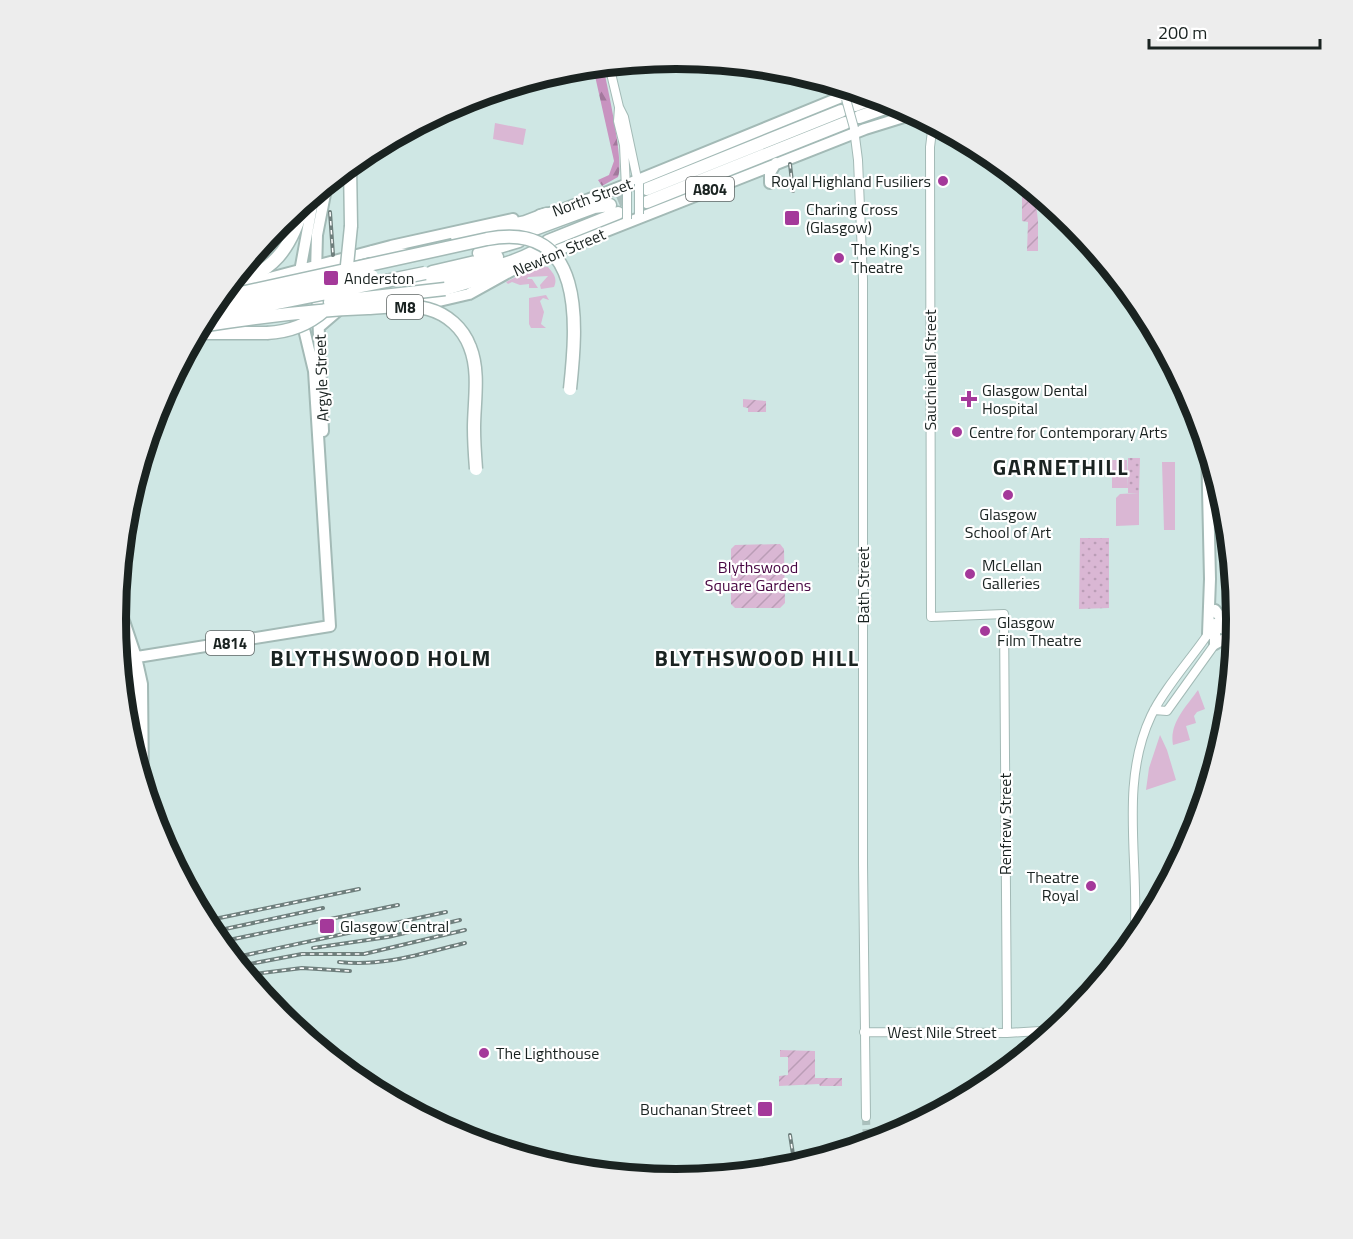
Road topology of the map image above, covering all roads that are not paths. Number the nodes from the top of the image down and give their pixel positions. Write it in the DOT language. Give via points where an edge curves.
graph roads {
  1 [pos="611,73"];
  2 [pos="865,102"];
  3 [pos="875,106"];
  4 [pos="619,107"];
  5 [pos="850,109"];
  6 [pos="895,114"];
  7 [pos="932,132"];
  8 [pos="839,139"];
  9 [pos="858,160"];
  10 [pos="776,163"];
  11 [pos="755,171"];
  12 [pos="350,177"];
  13 [pos="626,187"];
  14 [pos="643,189"];
  15 [pos="324,197"];
  16 [pos="313,207"];
  17 [pos="620,212"];
  18 [pos="546,214"];
  19 [pos="639,216"];
  20 [pos="299,219"];
  21 [pos="317,235"];
  22 [pos="487,239"];
  23 [pos="553,239"];
  24 [pos="373,252"];
  25 [pos="339,266"];
  26 [pos="518,267"];
  27 [pos="308,269"];
  28 [pos="426,269"];
  29 [pos="243,281"];
  30 [pos="239,285"];
  31 [pos="233,294"];
  32 [pos="228,301"];
  33 [pos="227,303"];
  34 [pos="308,307"];
  35 [pos="340,309"];
  36 [pos="217,317"];
  37 [pos="216,318"];
  38 [pos="212,325"];
  39 [pos="212,325"];
  40 [pos="319,327"];
  41 [pos="207,333"];
  42 [pos="570,389"];
  43 [pos="476,470"];
  44 [pos="1208,476"];
  45 [pos="322,489"];
  46 [pos="1210,579"];
  47 [pos="1215,610"];
  48 [pos="1004,614"];
  49 [pos="1227,625"];
  50 [pos="126,628"];
  51 [pos="1214,634"];
  52 [pos="1227,635"];
  53 [pos="1227,635"];
  54 [pos="133,657"];
  55 [pos="133,703"];
  56 [pos="1154,710"];
  57 [pos="143,752"];
  58 [pos="1135,923"];
  59 [pos="1041,1031"];
  60 [pos="864,1032"];
  61 [pos="1006,1033"];
  62 [pos="866,1117"];
  1 -- 4 [label="street"];
  2 -- 5 [label="highway"];
  3 -- 5 [label="highway"];
  4 -- 13 [label="street"];
  4 -- 14 [label="street"];
  5 -- 6 [label="main road, Newton Street / A804"];
  5 -- 8 [label="main road, Newton Street / A804"];
  5 -- 9 [label="street, Bath Street"];
  5 -- 14 [label="highway"];
  5 -- 14 [label="main road, North Street / A804"];
  7 -- 48 [label="street, Sauchiehall Street" via="931,617"];
  8 -- 9 [label="street" via="849,143"];
  8 -- 10 [label="main road, Newton Street / A804"];
  9 -- 60 [label="street, Bath Street" via="863,279"];
  10 -- 11 [label="main road, Newton Street / A804"];
  10 -- 11 [label="main road" via="770,183 764,174"];
  11 -- 19 [label="main road, Newton Street / A804"];
  12 -- 41 [label="highway, bridge" via="348,266 343,284 329,306 307,324 285,331"];
  13 -- 14 [label="main road, North Street / A804"];
  13 -- 17 [label="street, bridge"];
  13 -- 18 [label="main road, North Street / A804"];
  14 -- 19 [label="street, bridge"];
  15 -- 21 [label="main road, A814"];
  16 -- 27 [label="main road, A814"];
  17 -- 19 [label="main road, Newton Street / A804"];
  17 -- 23 [label="highway, M8"];
  17 -- 24 [label="highway" via="594,207 505,239 423,257"];
  17 -- 26 [label="main road, Newton Street / A804"];
  17 -- 28 [label="highway, M8"];
  18 -- 24 [label="main road, North Street / A804" via="486,224"];
  18 -- 25 [label="highway, bridge"];
  20 -- 29 [label="highway" via="278,259"];
  21 -- 25 [label="main road" via="322,253"];
  21 -- 27 [label="main road, A814"];
  22 -- 25 [label="highway, M8, bridge"];
  22 -- 32 [label="highway, M8, bridge"];
  22 -- 42 [label="highway, M8, bridge" via="511,236 535,242 564,269 573,302"];
  23 -- 28 [label="highway, M8" via="510,254"];
  23 -- 34 [label="highway, M8" via="542,248 478,271"];
  24 -- 25 [label="main road, North Street / A804"];
  25 -- 27 [label="main road, North Street / A804"];
  25 -- 31 [label="highway, bridge"];
  26 -- 35 [label="main road, Newton Street / A804" via="453,299"];
  26 -- 37 [label="highway, bridge" via="445,289"];
  27 -- 30 [label="main road, A804"];
  27 -- 34 [label="main road, Argyle Street / A814"];
  27 -- 34 [label="main road, Argyle Street / A814"];
  28 -- 33 [label="highway, M8, bridge"];
  28 -- 36 [label="highway, M8, bridge"];
  34 -- 35 [label="main road, Newton Street / A804"];
  34 -- 38 [label="main road, Newton Street / A804"];
  34 -- 40 [label="main road, Argyle Street / A814"];
  34 -- 45 [label="main road, Argyle Street / A814"];
  35 -- 40 [label="main road"];
  39 -- 43 [label="highway, M8, bridge" via="367,308 414,307 442,315 462,332 474,358"];
  40 -- 45 [label="main road, Argyle Street / A814"];
  44 -- 46 [label="main road"];
  45 -- 54 [label="main road, Argyle Street / A814" via="330,626"];
  46 -- 47 [label="main road"];
  46 -- 51 [label="main road"];
  47 -- 49 [label="main road"];
  47 -- 51 [label="main road"];
  48 -- 61 [label="street, Renfrew Street"];
  50 -- 54 [label="main road"];
  51 -- 52 [label="main road"];
  51 -- 53 [label="main road"];
  51 -- 56 [label="street"];
  51 -- 56 [label="street" via="1167,711"];
  54 -- 55 [label="main road"];
  54 -- 57 [label="main road" via="142,690"];
  56 -- 58 [label="street" via="1142,739 1134,780"];
  59 -- 61 [label="street, West Nile Street"];
  60 -- 61 [label="street, West Nile Street"];
  60 -- 62 [label="street, Bath Street"];
}
